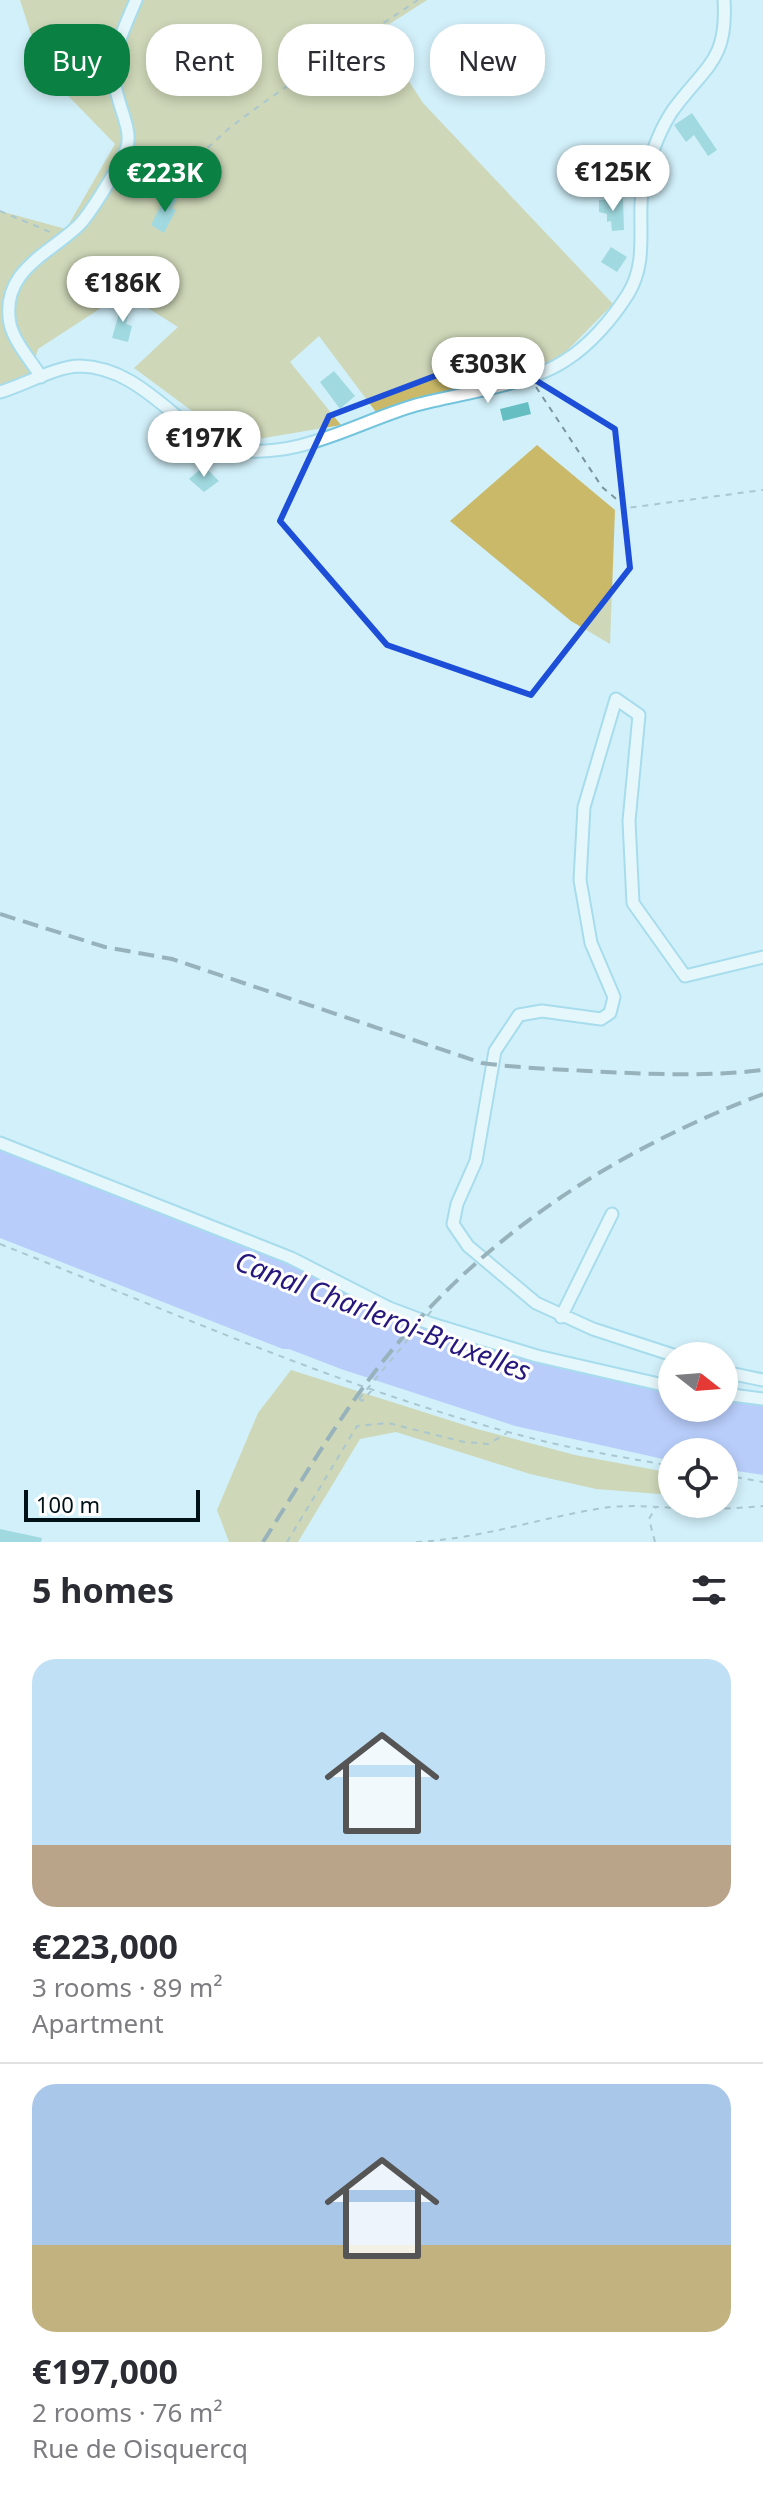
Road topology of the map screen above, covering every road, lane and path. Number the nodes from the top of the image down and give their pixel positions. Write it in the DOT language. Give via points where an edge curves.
graph roads {
  1 [pos="136,0"];
  2 [pos="418,0"];
  3 [pos="724,0"];
  4 [pos="126,150"];
  5 [pos="0,211"];
  6 [pos="62,237"];
  7 [pos="41,377"];
  8 [pos="528,377"];
  9 [pos="0,392"];
  10 [pos="763,490"];
  11 [pos="763,957"];
  12 [pos="0,1143"];
  13 [pos="612,1214"];
  14 [pos="0,1244"];
  15 [pos="433,1309"];
  16 [pos="561,1317"];
  17 [pos="658,1350"];
  18 [pos="738,1375"];
  19 [pos="763,1380"];
  20 [pos="658,1384"];
  21 [pos="373,1389"];
  22 [pos="738,1396"];
  23 [pos="763,1399"];
  24 [pos="508,1432"];
  25 [pos="658,1464"];
  26 [pos="738,1478"];
  27 [pos="763,1482"];
  28 [pos="656,1505"];
  29 [pos="763,1506"];
  30 [pos="287,1542"];
  31 [pos="416,1542"];
  32 [pos="655,1542"];
  1 -- 4 [label="street" via="117,49 114,76 130,134"];
  2 -- 4 [label="path" via="229,128 188,163 153,171"];
  3 -- 8 [label="street" via="720,49 673,111 644,179 642,245 628,295 573,355"];
  4 -- 6 [label="street" via="80,225"];
  5 -- 6 [label="path"];
  6 -- 7 [label="street" via="24,268 8,301 9,323"];
  7 -- 8 [label="street" via="81,366 114,373 133,381 208,441 258,451 319,442 413,406"];
  7 -- 9 [label="street"];
  8 -- 10 [label="path" via="602,487 627,508"];
  11 -- 16 [label="street" via="685,976 633,903 629,821 639,715 616,699 584,807 580,880 591,943 614,997 610,1013 601,1019 542,1011 519,1015 491,1064 476,1161 453,1224 478,1255"];
  12 -- 20 [label="street" via="291,1258 429,1323 537,1356"];
  13 -- 16 [label="street"];
  14 -- 21 [label="path"];
  15 -- 21 [label="path, bridge" via="359,1399"];
  16 -- 17 [label="street"];
  18 -- 19 [label="street"];
  21 -- 24 [label="path"];
  22 -- 23 [label="street"];
  24 -- 25 [label="path"];
  24 -- 30 [label="path" via="488,1444 388,1423 357,1426"];
  26 -- 27 [label="path"];
  28 -- 29 [label="path"];
  28 -- 31 [label="path" via="599,1508 497,1532"];
  28 -- 32 [label="path" via="649,1519"];
}
